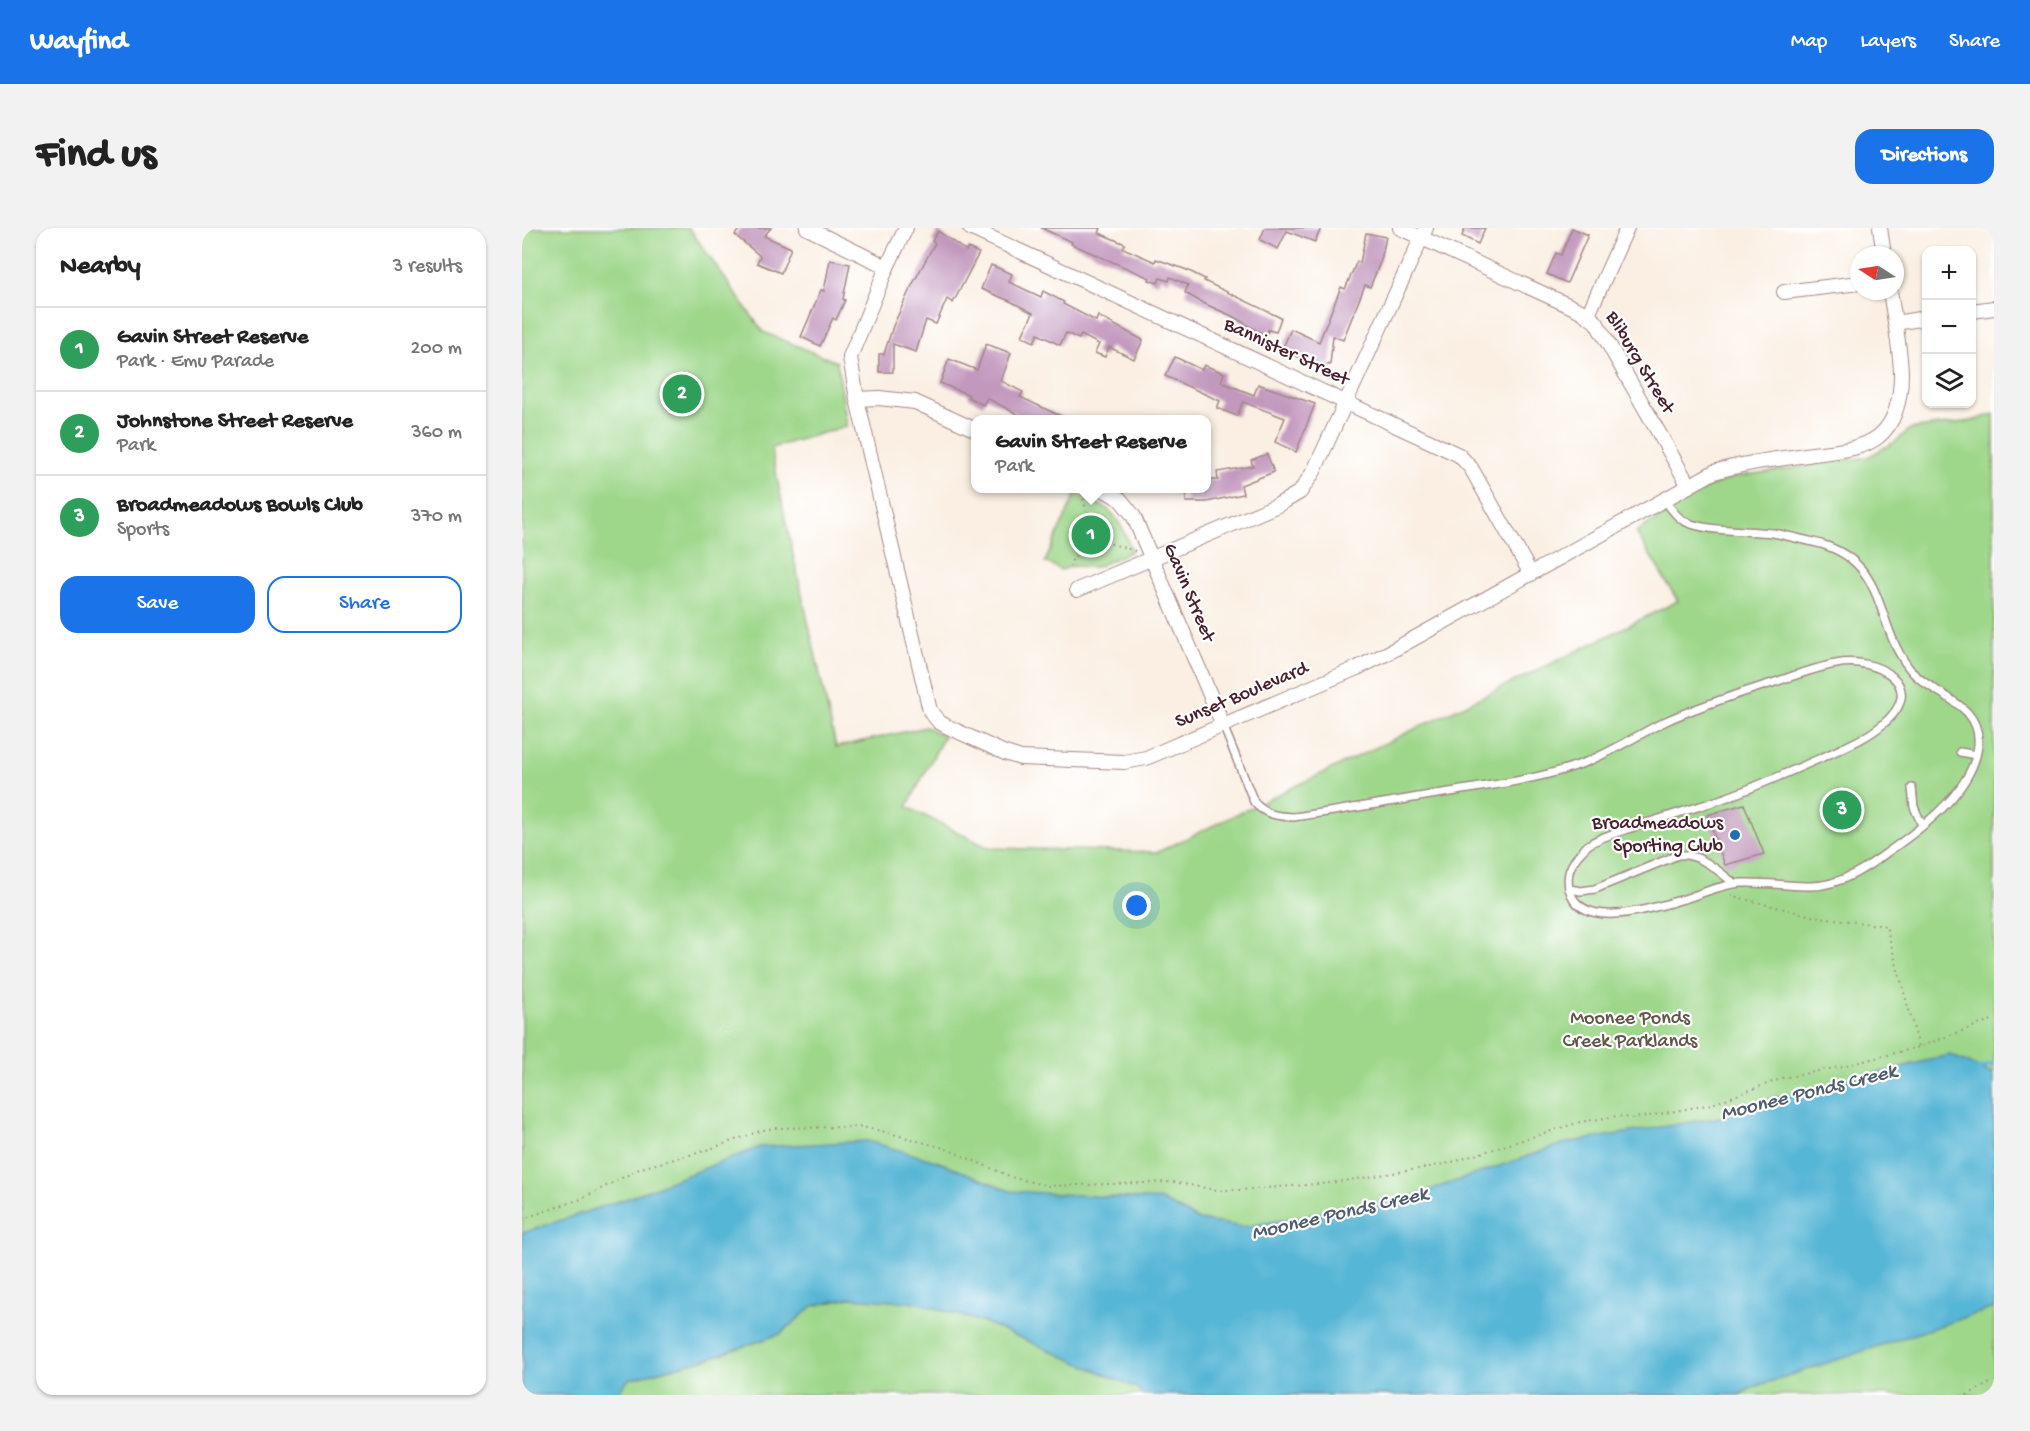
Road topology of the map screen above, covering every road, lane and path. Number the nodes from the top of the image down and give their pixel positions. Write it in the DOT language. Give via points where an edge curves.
graph roads {
  1 [pos="807,228"];
  2 [pos="906,228"];
  3 [pos="970,228"];
  4 [pos="1400,228"];
  5 [pos="1628,228"];
  6 [pos="1880,228"];
  7 [pos="1424,233"];
  8 [pos="1883,246"];
  9 [pos="887,267"];
  10 [pos="1850,284"];
  11 [pos="1784,292"];
  12 [pos="1891,300"];
  13 [pos="1994,308"];
  14 [pos="1976,310"];
  15 [pos="1588,315"];
  16 [pos="1922,319"];
  17 [pos="1895,323"];
  18 [pos="857,399"];
  19 [pos="1347,403"];
  20 [pos="971,428"];
  21 [pos="1689,486"];
  22 [pos="1082,493"];
  23 [pos="1109,493"];
  24 [pos="1664,499"];
  25 [pos="1086,511"];
  26 [pos="1135,551"];
  27 [pos="1152,558"];
  28 [pos="1070,567"];
  29 [pos="1531,574"];
  30 [pos="1077,590"];
  31 [pos="1223,725"];
  32 [pos="1960,752"];
  33 [pos="1976,754"];
  34 [pos="1912,788"];
  35 [pos="1922,825"];
  36 [pos="1732,884"];
  37 [pos="1569,889"];
  38 [pos="1994,1018"];
  39 [pos="1919,1047"];
  40 [pos="522,1219"];
  41 [pos="1994,1381"];
  42 [pos="1967,1395"];
  1 -- 9 [label="street"];
  2 -- 9 [label="street, Sunset Boulevard"];
  3 -- 19 [label="street, Bannister Street"];
  4 -- 7 [label="street, Bliburg Street"];
  5 -- 15 [label="street"];
  6 -- 8 [label="street"];
  7 -- 15 [label="street, Bliburg Street"];
  7 -- 19 [label="street"];
  9 -- 18 [label="street, Sunset Boulevard" via="850,357"];
  10 -- 11 [label="street"];
  12 -- 17 [label="street, Sunset Boulevard"];
  13 -- 14 [label="street"];
  15 -- 21 [label="street, Bliburg Street" via="1600,328"];
  16 -- 17 [label="street"];
  17 -- 21 [label="street, Sunset Boulevard" via="1900,354 1899,395 1891,421 1877,437 1847,449 1727,468"];
  18 -- 20 [label="street" via="896,398 915,402"];
  18 -- 31 [label="street, Sunset Boulevard" via="928,705 939,722 1021,758 1124,762 1146,758"];
  19 -- 27 [label="street" via="1300,492"];
  19 -- 29 [label="street, Bannister Street" via="1464,460"];
  21 -- 24 [label="street, Sunset Boulevard"];
  22 -- 25 [label="path"];
  23 -- 27 [label="street, Gavin Street" via="1120,499 1133,515"];
  24 -- 29 [label="street, Sunset Boulevard"];
  24 -- 33 [label="lane" via="1686,522 1785,536 1837,549 1851,557 1863,568 1911,672 1972,717 1978,734"];
  26 -- 28 [label="path" via="1102,541 1089,553 1073,557"];
  27 -- 30 [label="street"];
  27 -- 31 [label="street, Gavin Street"];
  29 -- 31 [label="street, Sunset Boulevard" via="1357,668"];
  31 -- 37 [label="lane" via="1260,810 1293,817 1543,775 1584,763 1667,721 1738,694 1839,663 1860,663 1896,679 1902,692 1899,708 1875,731 1758,785 1589,844 1570,868"];
  32 -- 33 [label="lane"];
  33 -- 35 [label="lane" via="1970,774"];
  34 -- 35 [label="lane" via="1914,807"];
  35 -- 36 [label="lane" via="1875,861 1826,884"];
  36 -- 37 [label="lane" via="1616,914 1585,910"];
  36 -- 37 [label="lane" via="1688,854 1594,889"];
  36 -- 39 [label="path" via="1732,896 1812,916 1886,926"];
  38 -- 39 [label="path"];
  39 -- 40 [label="path" via="1783,1078 1712,1104 1632,1118 1599,1118 1449,1163 1331,1183 1241,1190 1173,1182 1048,1186 1014,1178 944,1148 882,1131 861,1127 775,1128 641,1168 580,1199"];
  41 -- 42 [label="path"];
}
